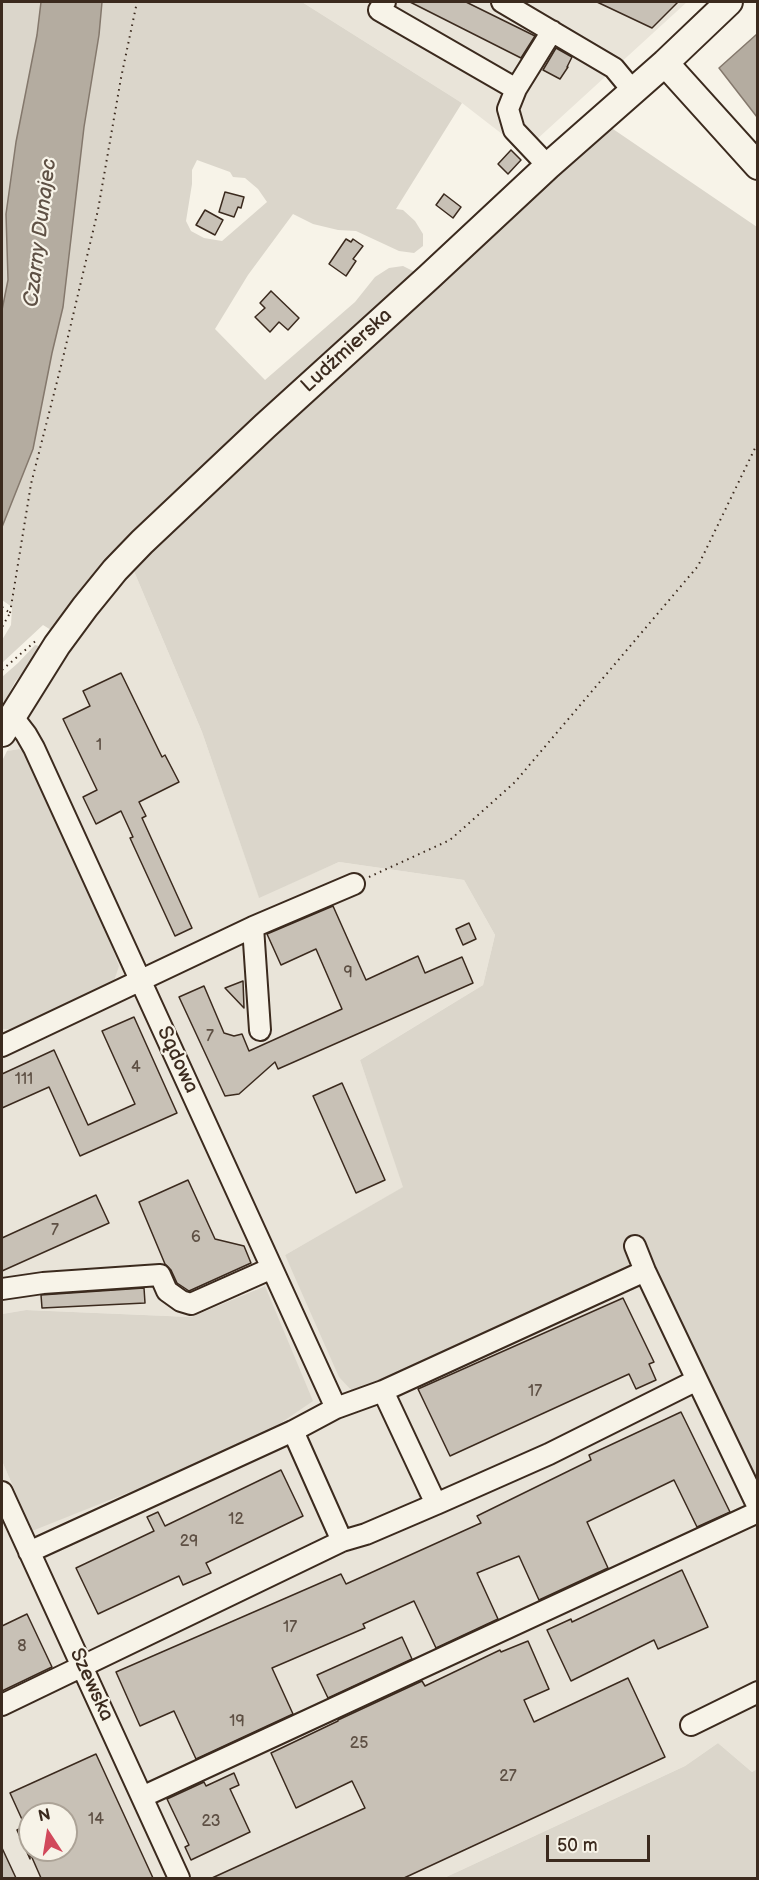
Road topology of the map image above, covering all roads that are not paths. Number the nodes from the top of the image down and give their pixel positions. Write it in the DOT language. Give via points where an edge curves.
graph roads {
  1 [pos="384,2"];
  2 [pos="502,2"];
  3 [pos="729,2"];
  4 [pos="552,31"];
  5 [pos="664,63"];
  6 [pos="516,89"];
  7 [pos="633,91"];
  8 [pos="548,166"];
  9 [pos="758,166"];
  10 [pos="6,725"];
  11 [pos="354,884"];
  12 [pos="253,927"];
  13 [pos="141,981"];
  14 [pos="260,1030"];
  15 [pos="2,1046"];
  16 [pos="635,1246"];
  17 [pos="272,1268"];
  18 [pos="645,1270"];
  19 [pos="2,1289"];
  20 [pos="698,1380"];
  21 [pos="383,1391"];
  22 [pos="336,1408"];
  23 [pos="293,1431"];
  24 [pos="2,1492"];
  25 [pos="436,1504"];
  26 [pos="758,1510"];
  27 [pos="342,1541"];
  28 [pos="29,1552"];
  29 [pos="83,1667"];
  30 [pos="758,1692"];
  31 [pos="2,1705"];
  32 [pos="691,1725"];
  33 [pos="142,1797"];
  34 [pos="179,1878"];
  1 -- 6 [label="street" via="379,10"];
  2 -- 4 [label="street"];
  3 -- 5 [label="main road, Ludźmierska"];
  4 -- 6 [label="street"];
  4 -- 7 [label="street" via="614,68"];
  5 -- 7 [label="main road, Ludźmierska"];
  5 -- 9 [label="main road"];
  6 -- 8 [label="street" via="508,109 514,130"];
  7 -- 8 [label="main road, Ludźmierska"];
  8 -- 10 [label="main road, Ludźmierska" via="142,542 90,600"];
  10 -- 13 [label="street, Sądowa" via="16,722 34,748"];
  11 -- 12 [label="street"];
  12 -- 13 [label="street"];
  12 -- 14 [label="street"];
  13 -- 15 [label="street"];
  13 -- 17 [label="street, Sądowa"];
  16 -- 18 [label="street"];
  17 -- 19 [label="street" via="191,1304 167,1291 160,1275"];
  17 -- 22 [label="street, Sądowa"];
  18 -- 20 [label="street"];
  18 -- 21 [label="street"];
  20 -- 25 [label="street" via="549,1454"];
  20 -- 26 [label="street"];
  21 -- 22 [label="street"];
  21 -- 25 [label="street"];
  22 -- 23 [label="street"];
  23 -- 27 [label="street"];
  23 -- 28 [label="street"];
  24 -- 28 [label="street, Szewska"];
  25 -- 27 [label="street"];
  26 -- 33 [label="street"];
  27 -- 29 [label="street"];
  28 -- 29 [label="street, Szewska"];
  29 -- 31 [label="street"];
  29 -- 33 [label="street, Szewska"];
  30 -- 32 [label="street"];
  33 -- 34 [label="street, Szewska"];
}
